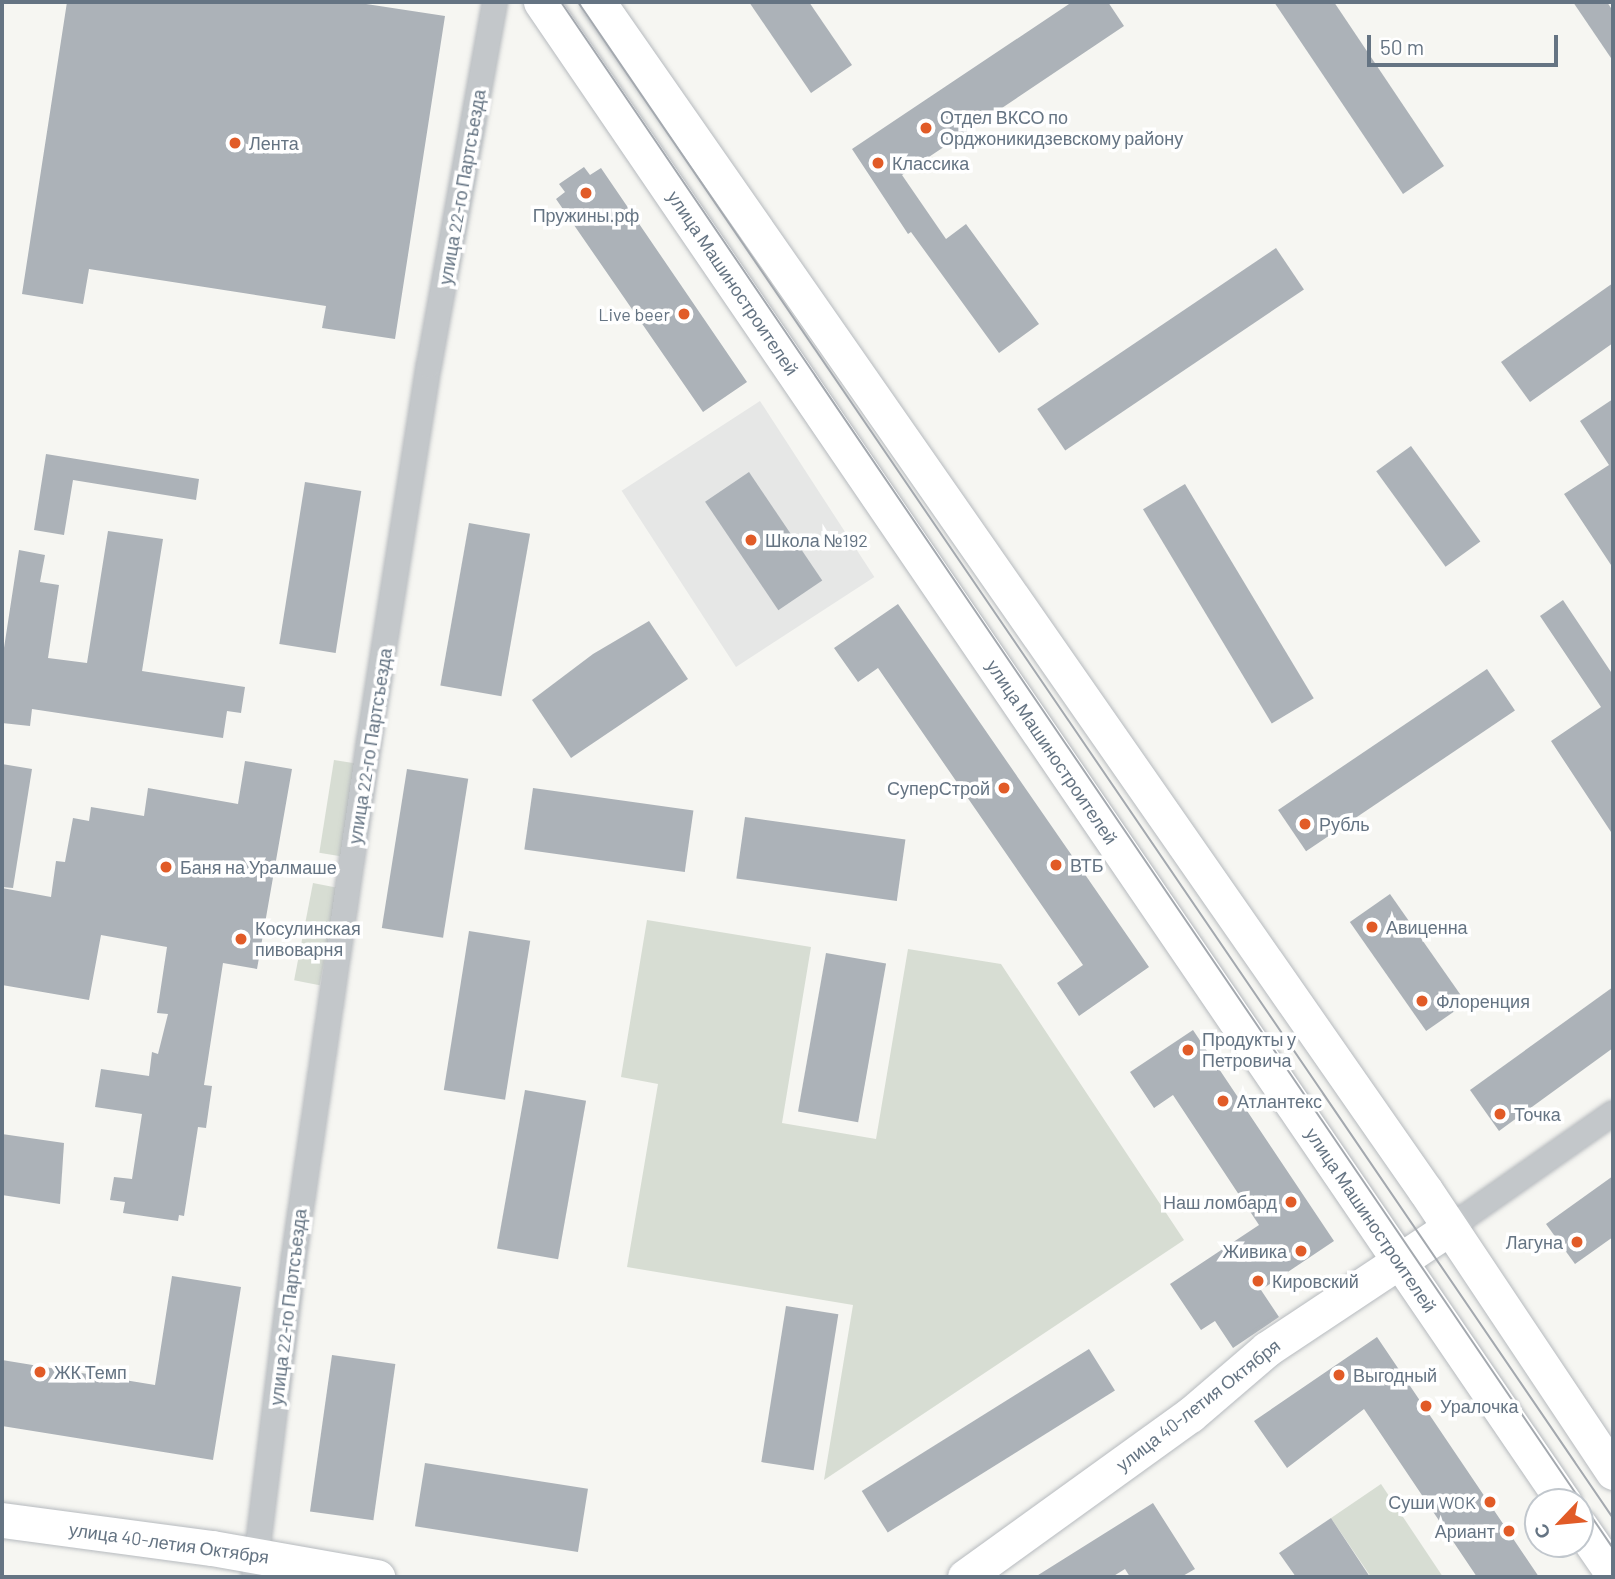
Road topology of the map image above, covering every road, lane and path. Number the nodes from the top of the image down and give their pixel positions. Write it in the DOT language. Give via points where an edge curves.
graph roads {
  1 [pos="495,2"];
  2 [pos="541,2"];
  3 [pos="598,2"];
  4 [pos="1613,1113"];
  5 [pos="1448,1228"];
  6 [pos="1399,1261"];
  7 [pos="1613,1472"];
  8 [pos="1554,1488"];
  9 [pos="2,1520"];
  10 [pos="1594,1546"];
  11 [pos="257,1566"];
  12 [pos="1613,1574"];
  13 [pos="377,1577"];
  14 [pos="965,1577"];
  1 -- 11 [label="street, улица 22-го Партсъезда" via="429,365 367,756 294,1256"];
  2 -- 6 [label="main road, улица Машиностроителей"];
  3 -- 5 [label="main road"];
  4 -- 5 [label="street"];
  5 -- 6 [label="main road, улица 40-летия Октября"];
  5 -- 7 [label="main road"];
  6 -- 8 [label="main road, улица Машиностроителей"];
  6 -- 14 [label="main road, улица 40-летия Октября" via="1267,1349 1190,1415"];
  9 -- 11 [label="main road, улица 40-летия Октября"];
  10 -- 12 [label="main road"];
  11 -- 13 [label="main road, улица 40-летия Октября"];
}
